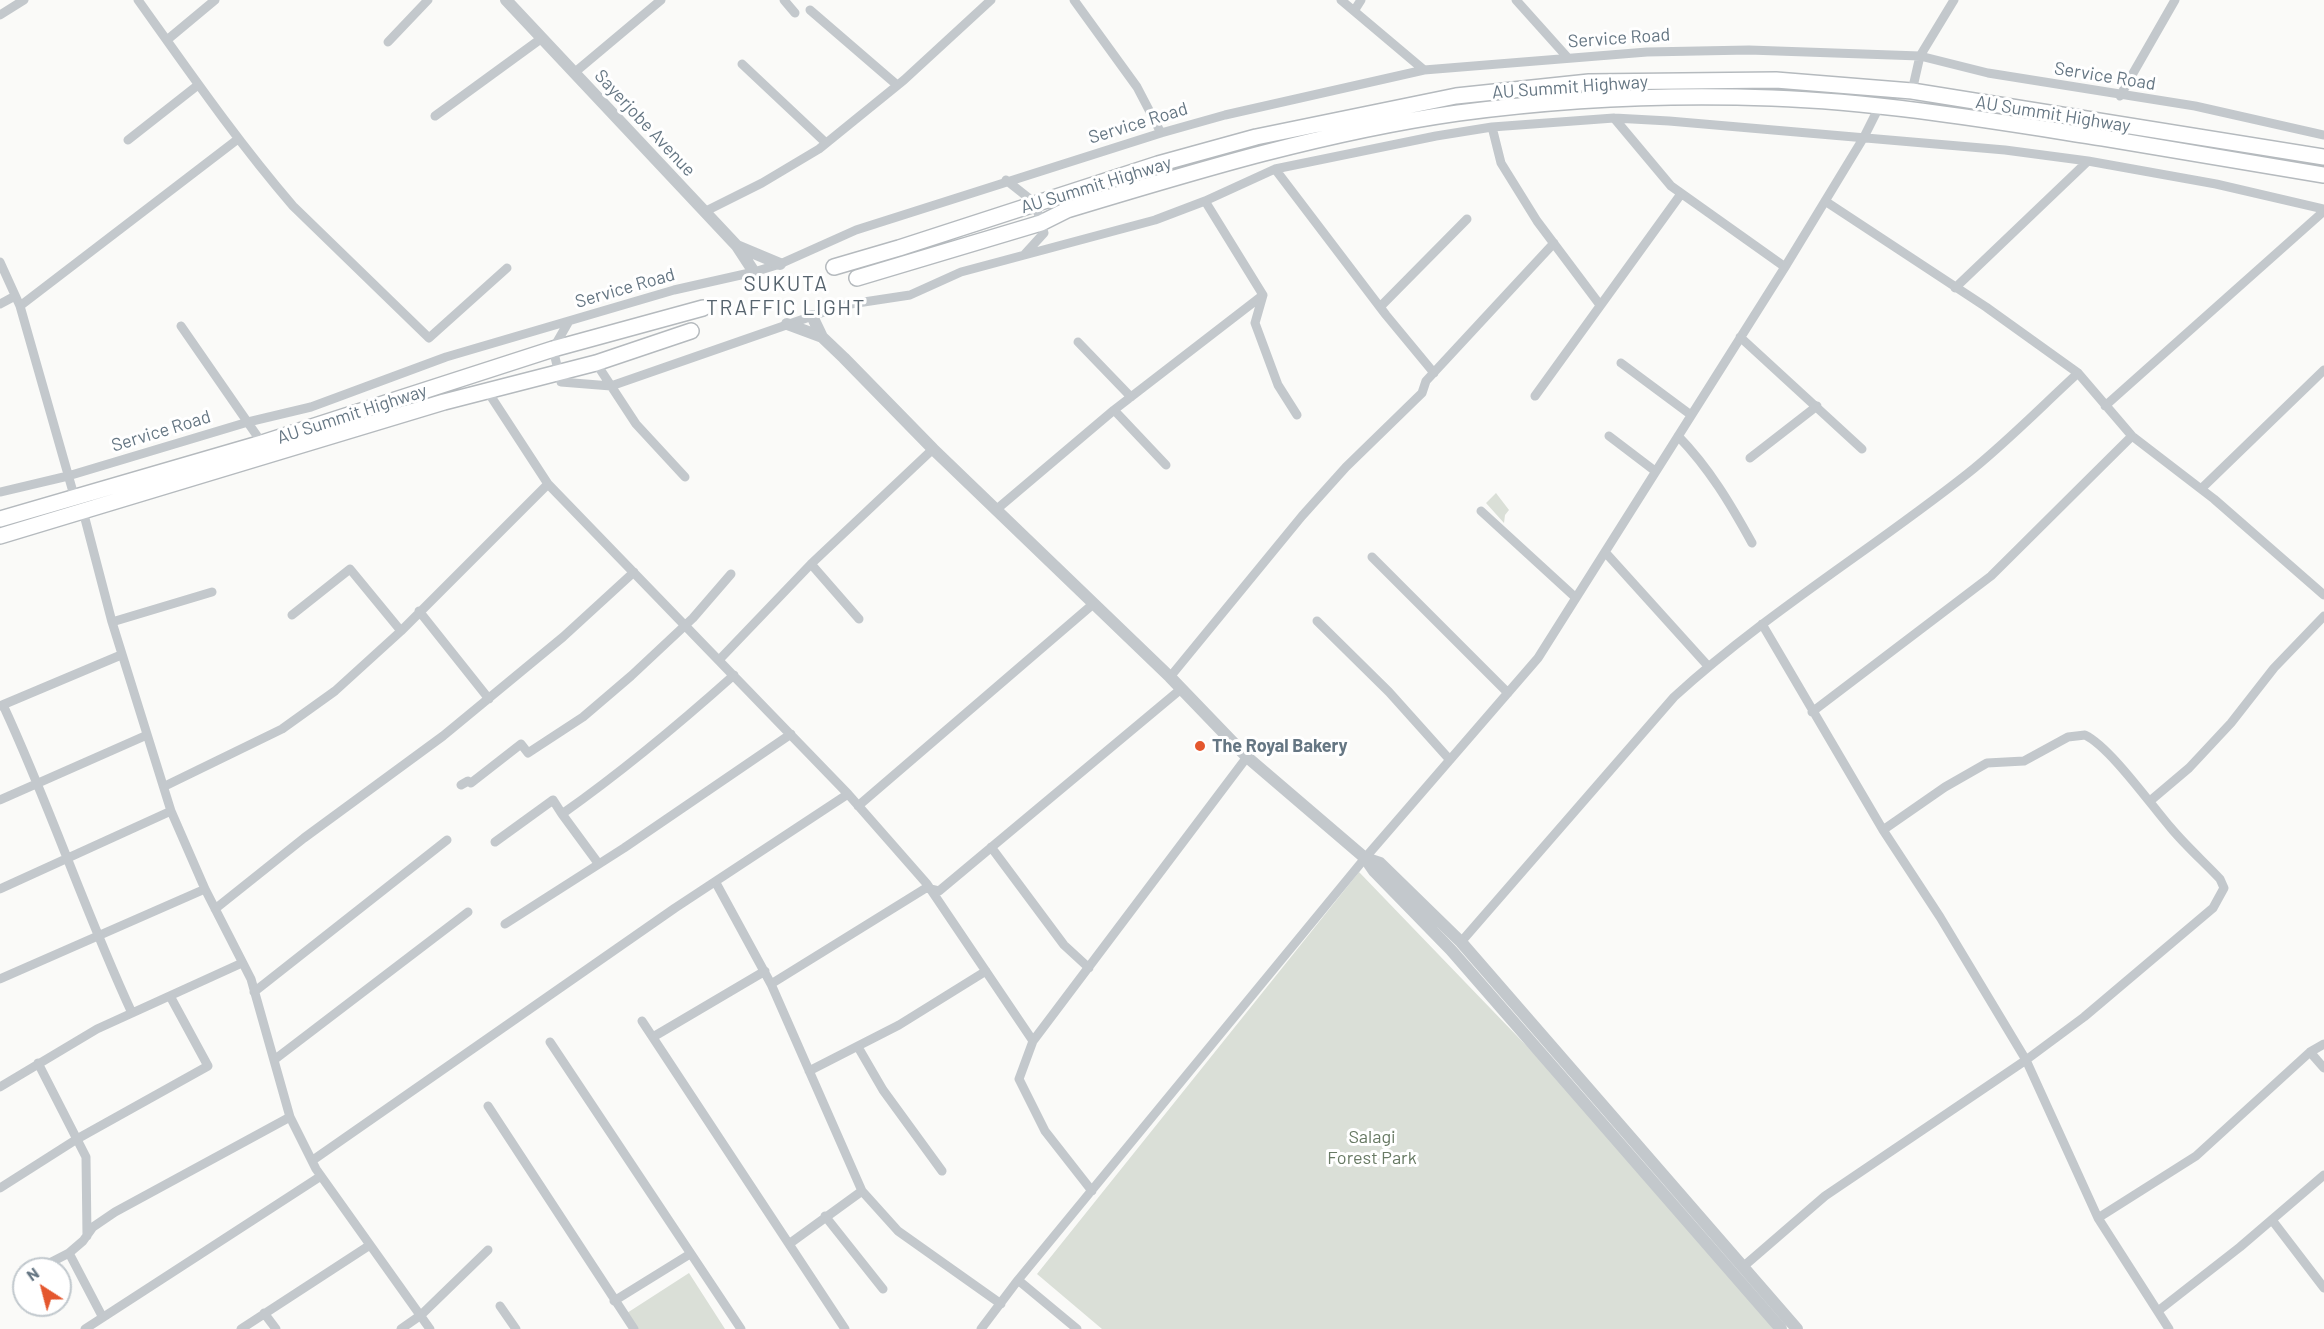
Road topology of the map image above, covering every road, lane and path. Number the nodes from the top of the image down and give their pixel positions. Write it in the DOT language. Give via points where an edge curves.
graph roads {
  1 [pos="24,0"];
  2 [pos="138,0"];
  3 [pos="215,0"];
  4 [pos="428,0"];
  5 [pos="506,0"];
  6 [pos="661,0"];
  7 [pos="784,0"];
  8 [pos="991,0"];
  9 [pos="1074,0"];
  10 [pos="1341,0"];
  11 [pos="1361,0"];
  12 [pos="1516,0"];
  13 [pos="1954,0"];
  14 [pos="2175,0"];
  15 [pos="810,10"];
  16 [pos="1354,11"];
  17 [pos="795,13"];
  18 [pos="0,15"];
  19 [pos="542,38"];
  20 [pos="167,40"];
  21 [pos="388,42"];
  22 [pos="1920,56"];
  23 [pos="1568,58"];
  24 [pos="742,64"];
  25 [pos="1424,70"];
  26 [pos="574,73"];
  27 [pos="198,85"];
  28 [pos="897,85"];
  29 [pos="1912,92"];
  30 [pos="2120,96"];
  31 [pos="1879,106"];
  32 [pos="435,116"];
  33 [pos="1614,118"];
  34 [pos="1492,127"];
  35 [pos="1161,133"];
  36 [pos="2324,135"];
  37 [pos="1864,137"];
  38 [pos="238,139"];
  39 [pos="128,140"];
  40 [pos="825,143"];
  41 [pos="2324,157"];
  42 [pos="2088,161"];
  43 [pos="1275,170"];
  44 [pos="2324,175"];
  45 [pos="1006,180"];
  46 [pos="1681,194"];
  47 [pos="1205,201"];
  48 [pos="1826,201"];
  49 [pos="1035,203"];
  50 [pos="2324,210"];
  51 [pos="704,212"];
  52 [pos="1467,219"];
  53 [pos="1041,223"];
  54 [pos="1554,243"];
  55 [pos="737,246"];
  56 [pos="1022,256"];
  57 [pos="0,262"];
  58 [pos="780,264"];
  59 [pos="834,267"];
  60 [pos="1785,267"];
  61 [pos="507,268"];
  62 [pos="754,273"];
  63 [pos="857,278"];
  64 [pos="1955,288"];
  65 [pos="1263,295"];
  66 [pos="15,296"];
  67 [pos="0,304"];
  68 [pos="1600,305"];
  69 [pos="20,306"];
  70 [pos="1380,307"];
  71 [pos="703,308"];
  72 [pos="812,316"];
  73 [pos="569,321"];
  74 [pos="787,324"];
  75 [pos="181,326"];
  76 [pos="691,331"];
  77 [pos="1740,336"];
  78 [pos="822,337"];
  79 [pos="1078,342"];
  80 [pos="553,349"];
  81 [pos="596,363"];
  82 [pos="1621,363"];
  83 [pos="2324,370"];
  84 [pos="559,373"];
  85 [pos="1434,373"];
  86 [pos="2078,373"];
  87 [pos="611,386"];
  88 [pos="488,392"];
  89 [pos="1535,396"];
  90 [pos="1131,397"];
  91 [pos="1816,406"];
  92 [pos="2105,406"];
  93 [pos="1114,410"];
  94 [pos="1297,415"];
  95 [pos="1691,415"];
  96 [pos="248,422"];
  97 [pos="1609,436"];
  98 [pos="1678,436"];
  99 [pos="2132,436"];
  100 [pos="262,443"];
  101 [pos="933,449"];
  102 [pos="1862,449"];
  103 [pos="1750,458"];
  104 [pos="1166,465"];
  105 [pos="1655,471"];
  106 [pos="68,476"];
  107 [pos="685,477"];
  108 [pos="548,484"];
  109 [pos="2202,489"];
  110 [pos="0,492"];
  111 [pos="79,505"];
  112 [pos="997,509"];
  113 [pos="1481,511"];
  114 [pos="0,519"];
  115 [pos="0,536"];
  116 [pos="1752,543"];
  117 [pos="1605,552"];
  118 [pos="1372,557"];
  119 [pos="811,564"];
  120 [pos="634,572"];
  121 [pos="731,574"];
  122 [pos="212,592"];
  123 [pos="2324,595"];
  124 [pos="1576,598"];
  125 [pos="1092,605"];
  126 [pos="419,611"];
  127 [pos="292,615"];
  128 [pos="2324,616"];
  129 [pos="859,619"];
  130 [pos="1317,621"];
  131 [pos="112,622"];
  132 [pos="684,624"];
  133 [pos="1762,624"];
  134 [pos="401,631"];
  135 [pos="121,655"];
  136 [pos="719,660"];
  137 [pos="1708,666"];
  138 [pos="734,675"];
  139 [pos="1170,677"];
  140 [pos="1181,689"];
  141 [pos="1508,693"];
  142 [pos="489,699"];
  143 [pos="1,705"];
  144 [pos="1812,712"];
  145 [pos="791,734"];
  146 [pos="147,735"];
  147 [pos="1247,757"];
  148 [pos="1450,760"];
  149 [pos="39,783"];
  150 [pos="461,785"];
  151 [pos="165,786"];
  152 [pos="848,794"];
  153 [pos="0,800"];
  154 [pos="2150,801"];
  155 [pos="858,806"];
  156 [pos="171,811"];
  157 [pos="562,814"];
  158 [pos="1883,830"];
  159 [pos="447,840"];
  160 [pos="495,842"];
  161 [pos="991,847"];
  162 [pos="68,858"];
  163 [pos="1365,858"];
  164 [pos="598,863"];
  165 [pos="716,883"];
  166 [pos="0,889"];
  167 [pos="205,889"];
  168 [pos="930,890"];
  169 [pos="215,909"];
  170 [pos="468,912"];
  171 [pos="505,924"];
  172 [pos="96,936"];
  173 [pos="1461,942"];
  174 [pos="242,963"];
  175 [pos="1089,968"];
  176 [pos="765,970"];
  177 [pos="986,971"];
  178 [pos="0,979"];
  179 [pos="771,984"];
  180 [pos="254,992"];
  181 [pos="170,996"];
  182 [pos="132,1013"];
  183 [pos="642,1021"];
  184 [pos="653,1037"];
  185 [pos="1033,1041"];
  186 [pos="550,1042"];
  187 [pos="2324,1044"];
  188 [pos="858,1047"];
  189 [pos="2310,1052"];
  190 [pos="274,1060"];
  191 [pos="2026,1060"];
  192 [pos="38,1063"];
  193 [pos="2324,1068"];
  194 [pos="809,1071"];
  195 [pos="0,1087"];
  196 [pos="488,1106"];
  197 [pos="290,1116"];
  198 [pos="77,1139"];
  199 [pos="313,1160"];
  200 [pos="942,1172"];
  201 [pos="2324,1175"];
  202 [pos="321,1176"];
  203 [pos="0,1188"];
  204 [pos="862,1191"];
  205 [pos="1092,1191"];
  206 [pos="825,1216"];
  207 [pos="2098,1218"];
  208 [pos="2272,1220"];
  209 [pos="87,1236"];
  210 [pos="789,1244"];
  211 [pos="370,1245"];
  212 [pos="488,1250"];
  213 [pos="69,1253"];
  214 [pos="690,1254"];
  215 [pos="62,1257"];
  216 [pos="1744,1266"];
  217 [pos="1018,1280"];
  218 [pos="2324,1288"];
  219 [pos="883,1289"];
  220 [pos="614,1301"];
  221 [pos="1001,1304"];
  222 [pos="500,1306"];
  223 [pos="2157,1311"];
  224 [pos="264,1313"];
  225 [pos="421,1315"];
  226 [pos="102,1316"];
  227 [pos="86,1329"];
  228 [pos="241,1329"];
  229 [pos="276,1329"];
  230 [pos="401,1329"];
  231 [pos="430,1329"];
  232 [pos="516,1329"];
  233 [pos="634,1329"];
  234 [pos="740,1329"];
  235 [pos="845,1329"];
  236 [pos="981,1329"];
  237 [pos="1077,1329"];
  238 [pos="1781,1329"];
  239 [pos="1797,1329"];
  240 [pos="2169,1329"];
  1 -- 18 [label="street"];
  2 -- 20 [label="street"];
  3 -- 20 [label="street"];
  4 -- 21 [label="street"];
  5 -- 19 [label="street, Sayerjobe Avenue"];
  6 -- 26 [label="street"];
  7 -- 17 [label="street"];
  8 -- 28 [label="street"];
  9 -- 35 [label="street" via="1137,87"];
  10 -- 16 [label="street"];
  11 -- 16 [label="street"];
  12 -- 23 [label="street"];
  13 -- 22 [label="street"];
  14 -- 30 [label="street"];
  15 -- 28 [label="street"];
  16 -- 25 [label="street"];
  19 -- 26 [label="street, Sayerjobe Avenue"];
  19 -- 32 [label="street"];
  20 -- 27 [label="street"];
  22 -- 23 [label="street, Service Road" via="1749,50"];
  22 -- 29 [label="street"];
  22 -- 30 [label="street, Service Road" via="1988,73"];
  23 -- 25 [label="street, Service Road"];
  24 -- 40 [label="street"];
  25 -- 35 [label="street, Service Road"];
  26 -- 51 [label="street, Sayerjobe Avenue"];
  27 -- 38 [label="street"];
  27 -- 39 [label="street"];
  28 -- 40 [label="street"];
  29 -- 41 [label="main road, AU Summit Highway"];
  29 -- 49 [label="main road, AU Summit Highway" via="1818,83 1715,80 1589,82 1456,96 1256,137"];
  30 -- 36 [label="street, Service Road" via="2195,106"];
  31 -- 37 [label="street"];
  31 -- 44 [label="main road, AU Summit Highway" via="2016,123"];
  31 -- 53 [label="main road, AU Summit Highway" via="1718,96 1596,99 1461,112 1268,150 1067,210"];
  33 -- 34 [label="street"];
  33 -- 37 [label="street"];
  33 -- 46 [label="street"];
  34 -- 43 [label="street"];
  34 -- 54 [label="street" via="1502,163"];
  35 -- 45 [label="street, Service Road"];
  37 -- 42 [label="street"];
  37 -- 48 [label="street"];
  38 -- 61 [label="street" via="293,206 429,338"];
  38 -- 69 [label="street"];
  40 -- 51 [label="street" via="762,183"];
  42 -- 50 [label="street" via="2216,184"];
  42 -- 64 [label="street"];
  43 -- 47 [label="street"];
  43 -- 70 [label="street"];
  45 -- 49 [label="street"];
  45 -- 58 [label="street, Service Road" via="856,230"];
  46 -- 60 [label="street"];
  46 -- 68 [label="street"];
  47 -- 56 [label="street" via="1155,220"];
  47 -- 65 [label="street"];
  48 -- 60 [label="street"];
  48 -- 64 [label="street"];
  49 -- 53 [label="street"];
  49 -- 59 [label="main road, AU Summit Highway"];
  50 -- 92 [label="street"];
  51 -- 55 [label="street, Sayerjobe Avenue"];
  52 -- 70 [label="street"];
  53 -- 56 [label="street" via="1044,233"];
  53 -- 63 [label="main road, AU Summit Highway"];
  54 -- 68 [label="street"];
  54 -- 85 [label="street"];
  55 -- 58 [label="street"];
  55 -- 62 [label="street, Sayerjobe Avenue"];
  56 -- 72 [label="street" via="961,272 910,295 844,305"];
  57 -- 66 [label="street"];
  58 -- 62 [label="street, Service Road"];
  60 -- 77 [label="street"];
  62 -- 73 [label="street, Service Road" via="674,290"];
  64 -- 86 [label="street"];
  65 -- 90 [label="street"];
  65 -- 94 [label="street" via="1255,323 1278,385"];
  66 -- 67 [label="street"];
  66 -- 69 [label="street"];
  68 -- 89 [label="street"];
  69 -- 106 [label="street"];
  70 -- 85 [label="street"];
  71 -- 80 [label="main road, AU Summit Highway"];
  72 -- 74 [label="street"];
  72 -- 78 [label="street"];
  73 -- 80 [label="street"];
  73 -- 96 [label="street, Service Road" via="446,357 311,407"];
  74 -- 78 [label="street"];
  74 -- 87 [label="street"];
  75 -- 96 [label="street"];
  76 -- 81 [label="main road, AU Summit Highway"];
  77 -- 91 [label="street"];
  77 -- 95 [label="street"];
  78 -- 101 [label="street"];
  79 -- 90 [label="street"];
  80 -- 84 [label="street"];
  80 -- 100 [label="main road, AU Summit Highway"];
  81 -- 84 [label="main road, AU Summit Highway"];
  81 -- 87 [label="street"];
  82 -- 95 [label="street"];
  83 -- 109 [label="street"];
  84 -- 87 [label="street" via="561,382"];
  84 -- 88 [label="main road, AU Summit Highway"];
  85 -- 139 [label="street" via="1422,393 1302,516"];
  86 -- 92 [label="street"];
  86 -- 133 [label="street" via="1968,474"];
  87 -- 107 [label="street" via="636,424"];
  88 -- 108 [label="street"];
  88 -- 111 [label="main road, AU Summit Highway"];
  90 -- 93 [label="street"];
  91 -- 102 [label="street"];
  91 -- 103 [label="street"];
  92 -- 99 [label="street"];
  93 -- 104 [label="street"];
  93 -- 112 [label="street"];
  95 -- 98 [label="street"];
  96 -- 100 [label="street"];
  96 -- 106 [label="street, Service Road"];
  97 -- 105 [label="street"];
  98 -- 105 [label="street"];
  98 -- 116 [label="street" via="1721,488"];
  99 -- 109 [label="street"];
  99 -- 144 [label="street" via="1992,576"];
  100 -- 111 [label="main road, AU Summit Highway"];
  101 -- 112 [label="street"];
  101 -- 119 [label="street"];
  105 -- 117 [label="street"];
  106 -- 110 [label="street, Service Road"];
  106 -- 111 [label="street"];
  108 -- 120 [label="street"];
  108 -- 126 [label="street"];
  109 -- 123 [label="street"];
  111 -- 114 [label="main road, AU Summit Highway"];
  111 -- 115 [label="main road, AU Summit Highway"];
  111 -- 131 [label="street"];
  112 -- 125 [label="street"];
  113 -- 124 [label="street"];
  117 -- 124 [label="street"];
  117 -- 137 [label="street"];
  118 -- 141 [label="street"];
  119 -- 129 [label="street"];
  119 -- 136 [label="street"];
  120 -- 132 [label="street"];
  120 -- 142 [label="street"];
  121 -- 132 [label="street"];
  122 -- 131 [label="street"];
  124 -- 141 [label="street" via="1538,658"];
  125 -- 139 [label="street"];
  125 -- 155 [label="street"];
  126 -- 134 [label="street"];
  126 -- 142 [label="street"];
  127 -- 134 [label="street" via="351,569"];
  128 -- 154 [label="street" via="2189,768"];
  130 -- 148 [label="street"];
  131 -- 135 [label="street"];
  132 -- 136 [label="street"];
  132 -- 150 [label="street" via="583,717 528,753 521,744 471,783"];
  133 -- 137 [label="street"];
  133 -- 144 [label="street"];
  134 -- 151 [label="street" via="335,691 282,729"];
  135 -- 143 [label="street"];
  135 -- 146 [label="street"];
  136 -- 138 [label="street"];
  137 -- 173 [label="street" via="1674,697"];
  138 -- 145 [label="street"];
  138 -- 157 [label="street" via="660,741"];
  139 -- 140 [label="street"];
  140 -- 147 [label="street"];
  140 -- 161 [label="street"];
  141 -- 148 [label="street"];
  142 -- 169 [label="street"];
  143 -- 149 [label="street"];
  144 -- 158 [label="street"];
  145 -- 152 [label="street"];
  145 -- 164 [label="street"];
  146 -- 149 [label="street"];
  146 -- 151 [label="street"];
  147 -- 163 [label="street"];
  147 -- 175 [label="street"];
  148 -- 163 [label="street"];
  149 -- 153 [label="street"];
  149 -- 162 [label="street"];
  151 -- 156 [label="street"];
  152 -- 155 [label="street"];
  152 -- 165 [label="street"];
  154 -- 158 [label="street" via="2090,737 2078,734 2024,761 1998,761 1975,769"];
  154 -- 191 [label="street" via="2220,879 2224,888 2220,898 2084,1017"];
  155 -- 168 [label="street"];
  156 -- 162 [label="street"];
  156 -- 167 [label="street"];
  157 -- 160 [label="street" via="553,800"];
  157 -- 164 [label="street"];
  158 -- 191 [label="street"];
  159 -- 180 [label="street"];
  161 -- 168 [label="street" via="939,891"];
  161 -- 175 [label="street" via="1064,945"];
  162 -- 166 [label="street"];
  162 -- 172 [label="street"];
  163 -- 173 [label="street" via="1380,863"];
  163 -- 205 [label="street"];
  163 -- 238 [label="street" via="1451,950"];
  164 -- 171 [label="street"];
  165 -- 176 [label="street"];
  165 -- 199 [label="street"];
  167 -- 169 [label="street"];
  167 -- 172 [label="street"];
  168 -- 177 [label="street"];
  168 -- 179 [label="street" via="926,888"];
  169 -- 174 [label="street"];
  170 -- 190 [label="street"];
  172 -- 178 [label="street"];
  172 -- 182 [label="street"];
  173 -- 216 [label="street"];
  174 -- 180 [label="street"];
  174 -- 181 [label="street"];
  175 -- 185 [label="street"];
  176 -- 179 [label="street"];
  176 -- 184 [label="street"];
  177 -- 185 [label="street"];
  177 -- 188 [label="street"];
  179 -- 194 [label="street"];
  180 -- 190 [label="street"];
  181 -- 182 [label="street"];
  181 -- 198 [label="street" via="207,1066"];
  182 -- 192 [label="street"];
  183 -- 184 [label="street"];
  184 -- 210 [label="street"];
  185 -- 205 [label="street" via="1019,1079 1045,1131"];
  186 -- 214 [label="street"];
  187 -- 189 [label="street"];
  188 -- 194 [label="street"];
  188 -- 200 [label="street" via="883,1090"];
  189 -- 193 [label="street"];
  189 -- 207 [label="street" via="2196,1156"];
  190 -- 197 [label="street"];
  191 -- 207 [label="street"];
  191 -- 216 [label="street" via="1825,1196"];
  192 -- 195 [label="street"];
  192 -- 198 [label="street"];
  194 -- 204 [label="street"];
  196 -- 220 [label="street"];
  197 -- 199 [label="street"];
  197 -- 209 [label="street" via="115,1212"];
  198 -- 203 [label="street"];
  198 -- 209 [label="street" via="86,1156"];
  199 -- 202 [label="street"];
  201 -- 208 [label="street"];
  202 -- 211 [label="street"];
  202 -- 226 [label="street"];
  204 -- 206 [label="street"];
  204 -- 221 [label="street" via="898,1231"];
  205 -- 217 [label="street"];
  206 -- 210 [label="street"];
  206 -- 219 [label="street"];
  207 -- 223 [label="street"];
  208 -- 218 [label="street"];
  208 -- 223 [label="street"];
  209 -- 213 [label="street"];
  210 -- 235 [label="street"];
  211 -- 224 [label="street"];
  211 -- 225 [label="street"];
  212 -- 225 [label="street"];
  213 -- 215 [label="street"];
  213 -- 226 [label="street"];
  214 -- 220 [label="street"];
  214 -- 234 [label="street"];
  216 -- 239 [label="street"];
  217 -- 221 [label="street"];
  217 -- 237 [label="street"];
  220 -- 233 [label="street"];
  221 -- 236 [label="street"];
  222 -- 232 [label="street"];
  223 -- 240 [label="street"];
  224 -- 228 [label="street"];
  224 -- 229 [label="street"];
  225 -- 230 [label="street"];
  225 -- 231 [label="street"];
  226 -- 227 [label="street"];
}
